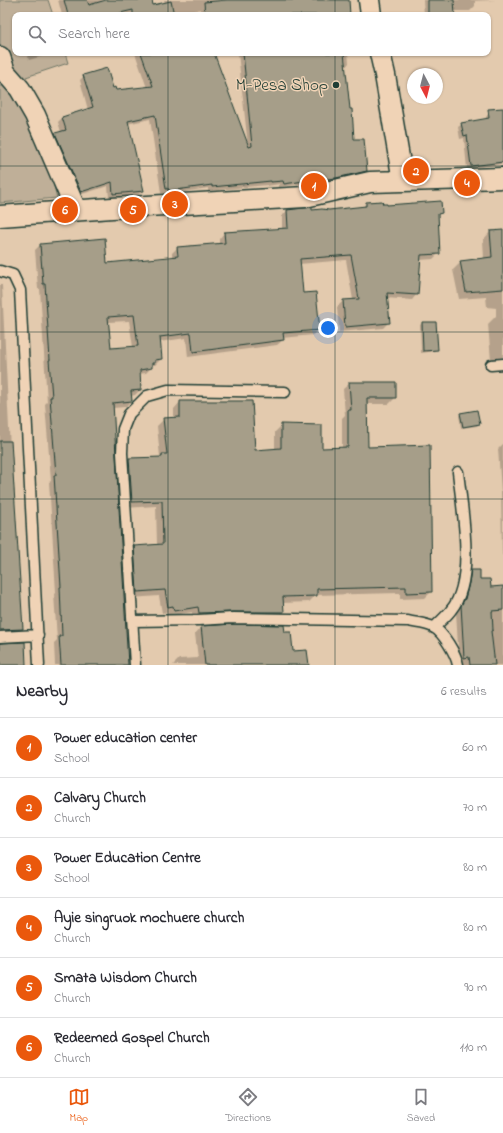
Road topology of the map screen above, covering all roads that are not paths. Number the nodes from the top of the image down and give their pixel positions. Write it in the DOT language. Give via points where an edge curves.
graph roads {
  1 [pos="369,0"];
  2 [pos="371,12"];
  3 [pos="381,56"];
  4 [pos="0,57"];
  5 [pos="503,178"];
  6 [pos="403,181"];
  7 [pos="76,210"];
  8 [pos="0,216"];
  9 [pos="0,271"];
  10 [pos="503,364"];
  11 [pos="491,365"];
  12 [pos="285,392"];
  13 [pos="458,472"];
  14 [pos="133,621"];
  15 [pos="434,628"];
  16 [pos="38,635"];
  17 [pos="0,637"];
  18 [pos="39,665"];
  19 [pos="135,665"];
  20 [pos="458,665"];
  1 -- 2 [label="street"];
  3 -- 6 [label="street"];
  4 -- 7 [label="street" via="5,72 20,89 35,115"];
  5 -- 6 [label="street"];
  6 -- 7 [label="street" via="370,182 305,197"];
  7 -- 8 [label="street"];
  9 -- 16 [label="lane" via="13,275 20,290"];
  10 -- 11 [label="lane"];
  12 -- 14 [label="lane" via="168,390 147,396 129,414 122,429 122,453"];
  13 -- 15 [label="lane" via="466,556 461,593 452,610"];
  14 -- 15 [label="lane" via="234,618 393,620 422,623"];
  14 -- 19 [label="lane"];
  15 -- 20 [label="lane" via="452,647"];
  16 -- 17 [label="lane"];
  16 -- 18 [label="lane"];
}
